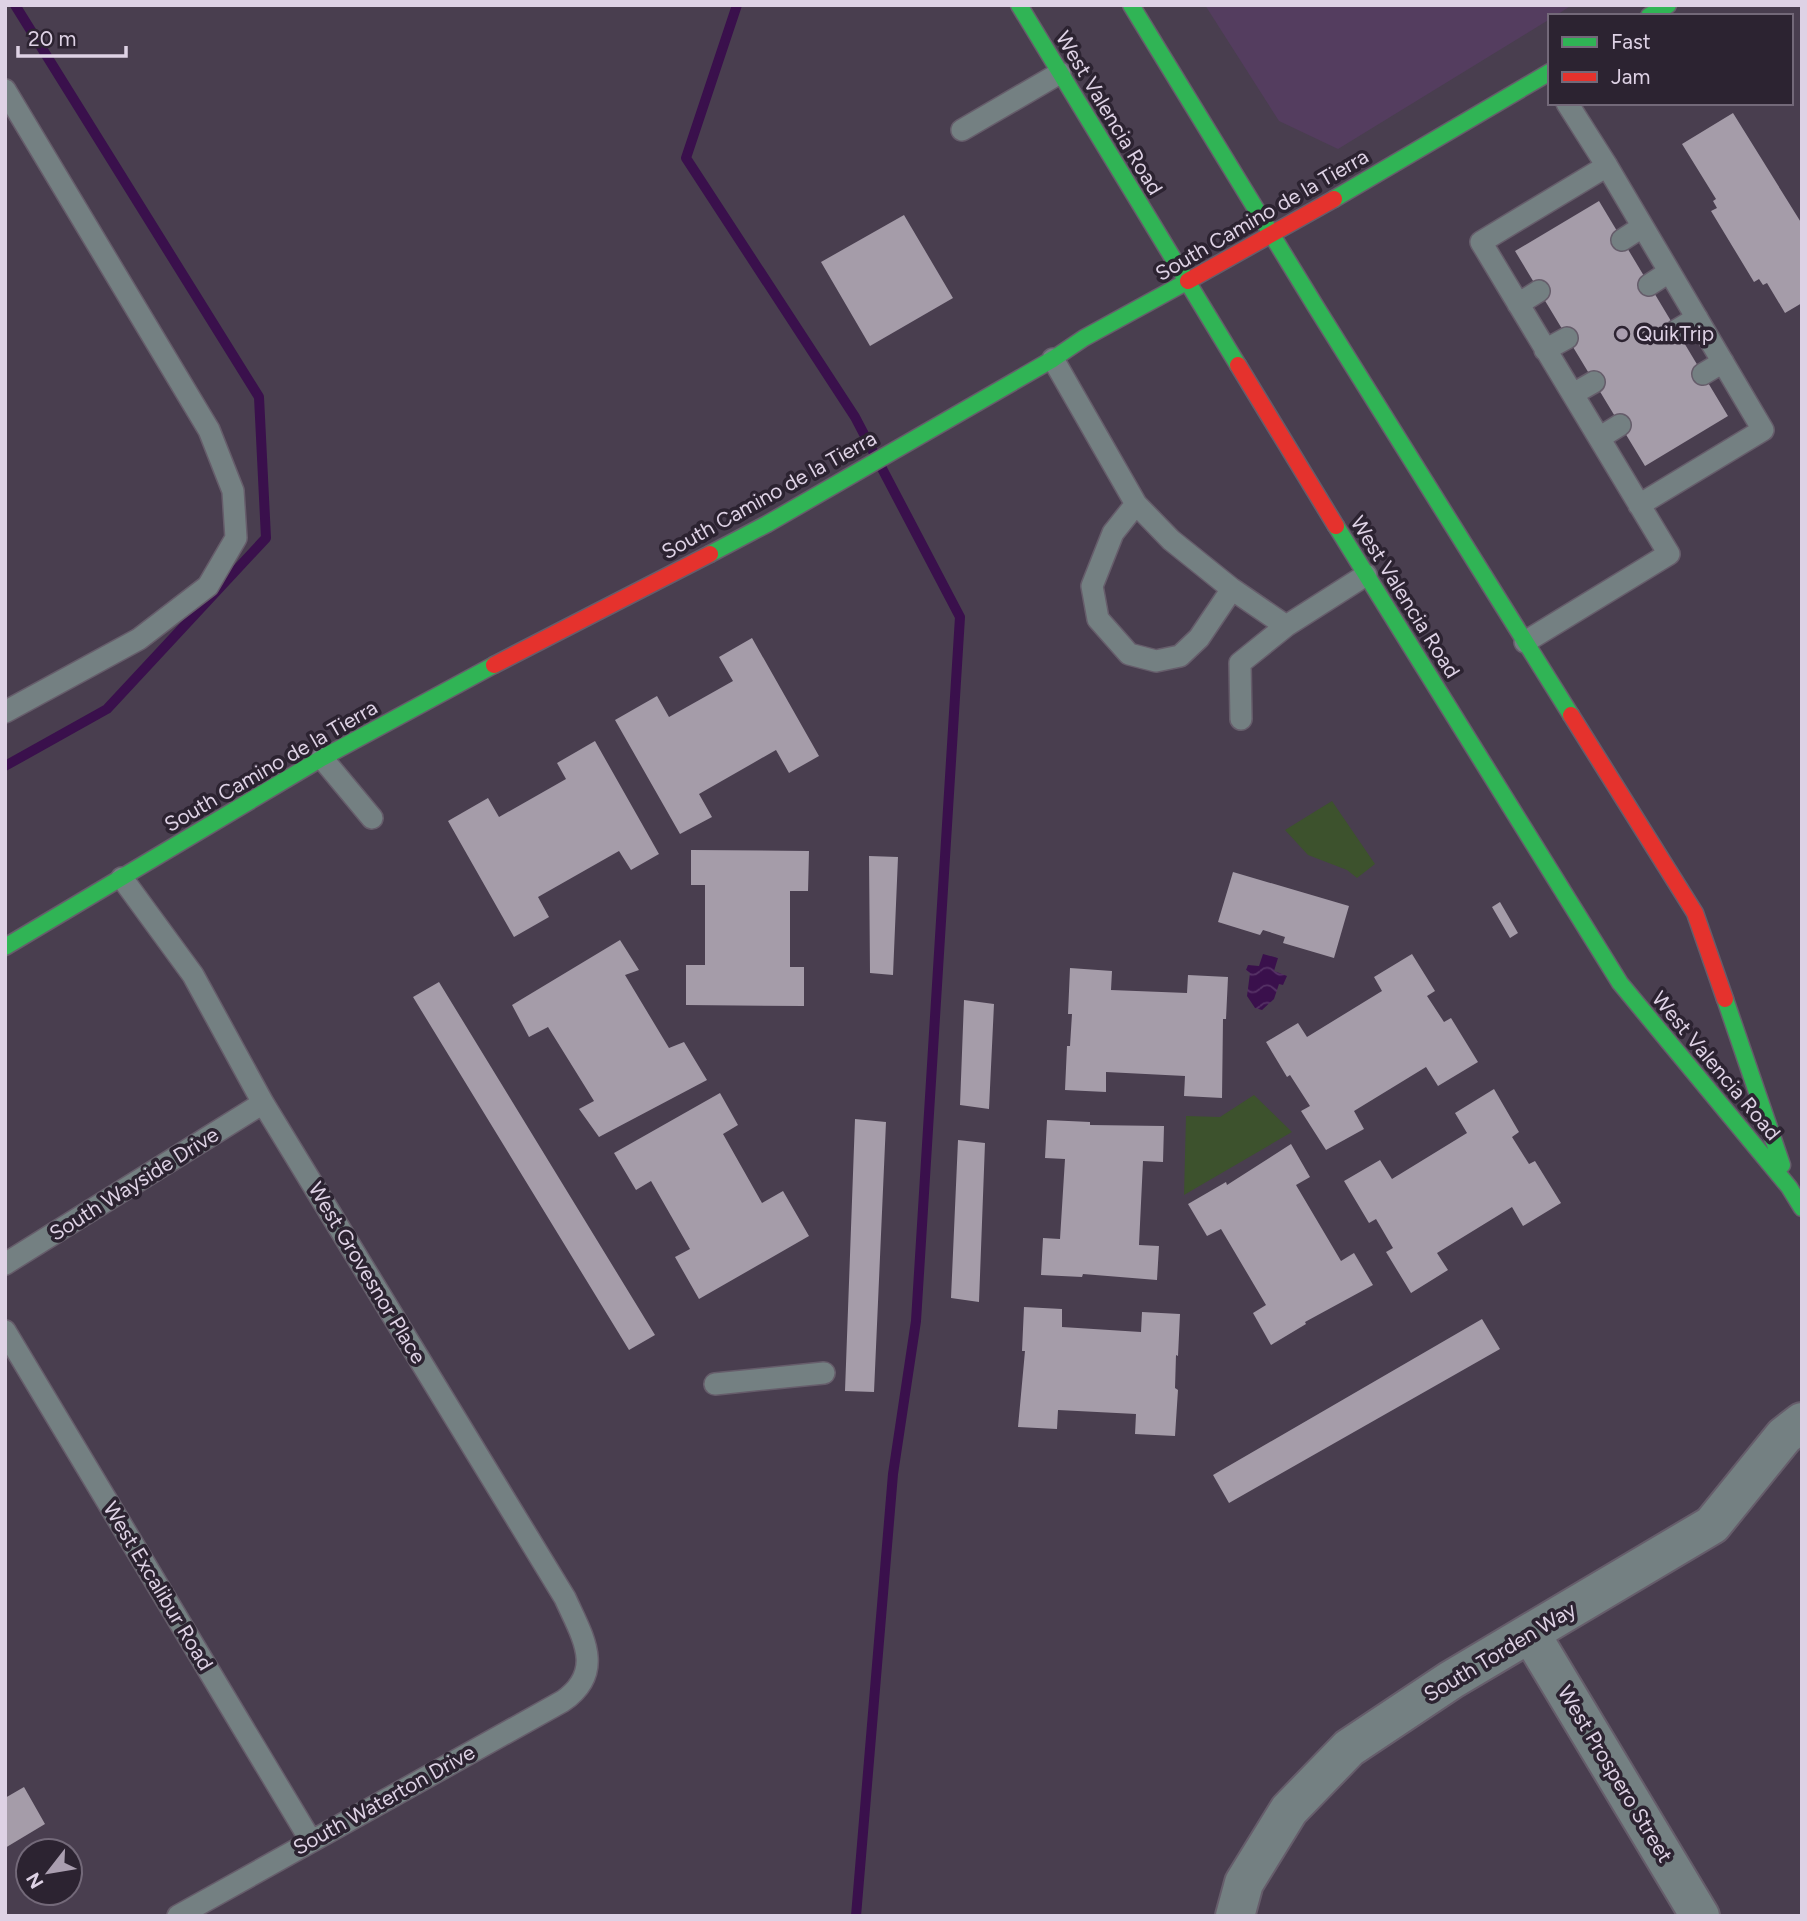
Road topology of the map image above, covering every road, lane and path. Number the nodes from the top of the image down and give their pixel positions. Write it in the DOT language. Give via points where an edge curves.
graph roads {
  1 [pos="1019,5"];
  2 [pos="1131,5"];
  3 [pos="1668,5"];
  4 [pos="1652,14"];
  5 [pos="1060,73"];
  6 [pos="1548,74"];
  7 [pos="5,90"];
  8 [pos="1568,105"];
  9 [pos="962,130"];
  10 [pos="1607,166"];
  11 [pos="1642,227"];
  12 [pos="1272,234"];
  13 [pos="1622,240"];
  14 [pos="1669,272"];
  15 [pos="1187,282"];
  16 [pos="1649,285"];
  17 [pos="1539,291"];
  18 [pos="1518,303"];
  19 [pos="1697,318"];
  20 [pos="1677,330"];
  21 [pos="1567,338"];
  22 [pos="1545,350"];
  23 [pos="1053,359"];
  24 [pos="1723,362"];
  25 [pos="1703,374"];
  26 [pos="1594,382"];
  27 [pos="1573,394"];
  28 [pos="1620,425"];
  29 [pos="1599,438"];
  30 [pos="1136,504"];
  31 [pos="1639,505"];
  32 [pos="1366,575"];
  33 [pos="1232,589"];
  34 [pos="1286,626"];
  35 [pos="1525,642"];
  36 [pos="5,712"];
  37 [pos="1241,719"];
  38 [pos="322,758"];
  39 [pos="372,818"];
  40 [pos="122,878"];
  41 [pos="5,947"];
  42 [pos="263,1103"];
  43 [pos="1789,1187"];
  44 [pos="1802,1208"];
  45 [pos="5,1264"];
  46 [pos="5,1331"];
  47 [pos="824,1373"];
  48 [pos="715,1384"];
  49 [pos="1802,1422"];
  50 [pos="1530,1633"];
  51 [pos="585,1678"];
  52 [pos="311,1841"];
  53 [pos="178,1916"];
  54 [pos="1235,1916"];
  55 [pos="1700,1916"];
  1 -- 5 [label="main road, West Valencia Road"];
  2 -- 12 [label="main road, West Valencia Road"];
  3 -- 4 [label="main road"];
  5 -- 9 [label="lane"];
  5 -- 15 [label="main road, West Valencia Road"];
  6 -- 12 [label="main road, South Camino de la Tierra"];
  7 -- 36 [label="lane" via="209,430 233,491 236,538 208,586 139,639"];
  8 -- 10 [label="lane"];
  10 -- 11 [label="lane"];
  10 -- 18 [label="lane" via="1481,242"];
  11 -- 13 [label="lane"];
  11 -- 14 [label="lane"];
  12 -- 15 [label="main road, South Camino de la Tierra"];
  12 -- 35 [label="main road, West Valencia Road"];
  14 -- 16 [label="lane"];
  14 -- 19 [label="lane"];
  15 -- 23 [label="main road, South Camino de la Tierra"];
  15 -- 32 [label="main road, West Valencia Road"];
  17 -- 18 [label="lane"];
  18 -- 22 [label="lane"];
  19 -- 20 [label="lane"];
  19 -- 24 [label="lane"];
  21 -- 22 [label="lane"];
  22 -- 27 [label="lane"];
  23 -- 30 [label="lane"];
  23 -- 38 [label="main road, South Camino de la Tierra" via="767,524"];
  24 -- 25 [label="lane"];
  24 -- 31 [label="lane" via="1763,429"];
  26 -- 27 [label="lane"];
  27 -- 29 [label="lane"];
  28 -- 29 [label="lane"];
  29 -- 31 [label="lane"];
  30 -- 33 [label="lane" via="1171,540"];
  30 -- 33 [label="lane" via="1113,533 1092,586 1098,619 1129,653 1156,661 1180,656 1199,638"];
  31 -- 35 [label="lane" via="1670,554"];
  32 -- 34 [label="lane"];
  32 -- 43 [label="main road, West Valencia Road" via="1620,983"];
  33 -- 34 [label="lane"];
  34 -- 37 [label="lane" via="1240,663"];
  35 -- 43 [label="main road, West Valencia Road" via="1695,913"];
  38 -- 39 [label="lane"];
  38 -- 40 [label="main road, South Camino de la Tierra"];
  40 -- 41 [label="main road, South Camino de la Tierra"];
  40 -- 42 [label="lane, West Grovesnor Place" via="193,975"];
  42 -- 45 [label="lane, South Wayside Drive"];
  42 -- 51 [label="lane, West Grovesnor Place" via="565,1598 588,1657"];
  43 -- 44 [label="main road, West Valencia Road"];
  46 -- 52 [label="lane, West Excalibur Road"];
  47 -- 48 [label="lane"];
  49 -- 50 [label="street, South Torden Way" via="1784,1436 1712,1525"];
  50 -- 54 [label="street, South Torden Way" via="1451,1679 1349,1748 1289,1810 1244,1883"];
  50 -- 55 [label="street, West Prospero Street"];
  51 -- 52 [label="lane, South Waterton Drive" via="563,1701"];
  52 -- 53 [label="lane, South Waterton Drive"];
}
